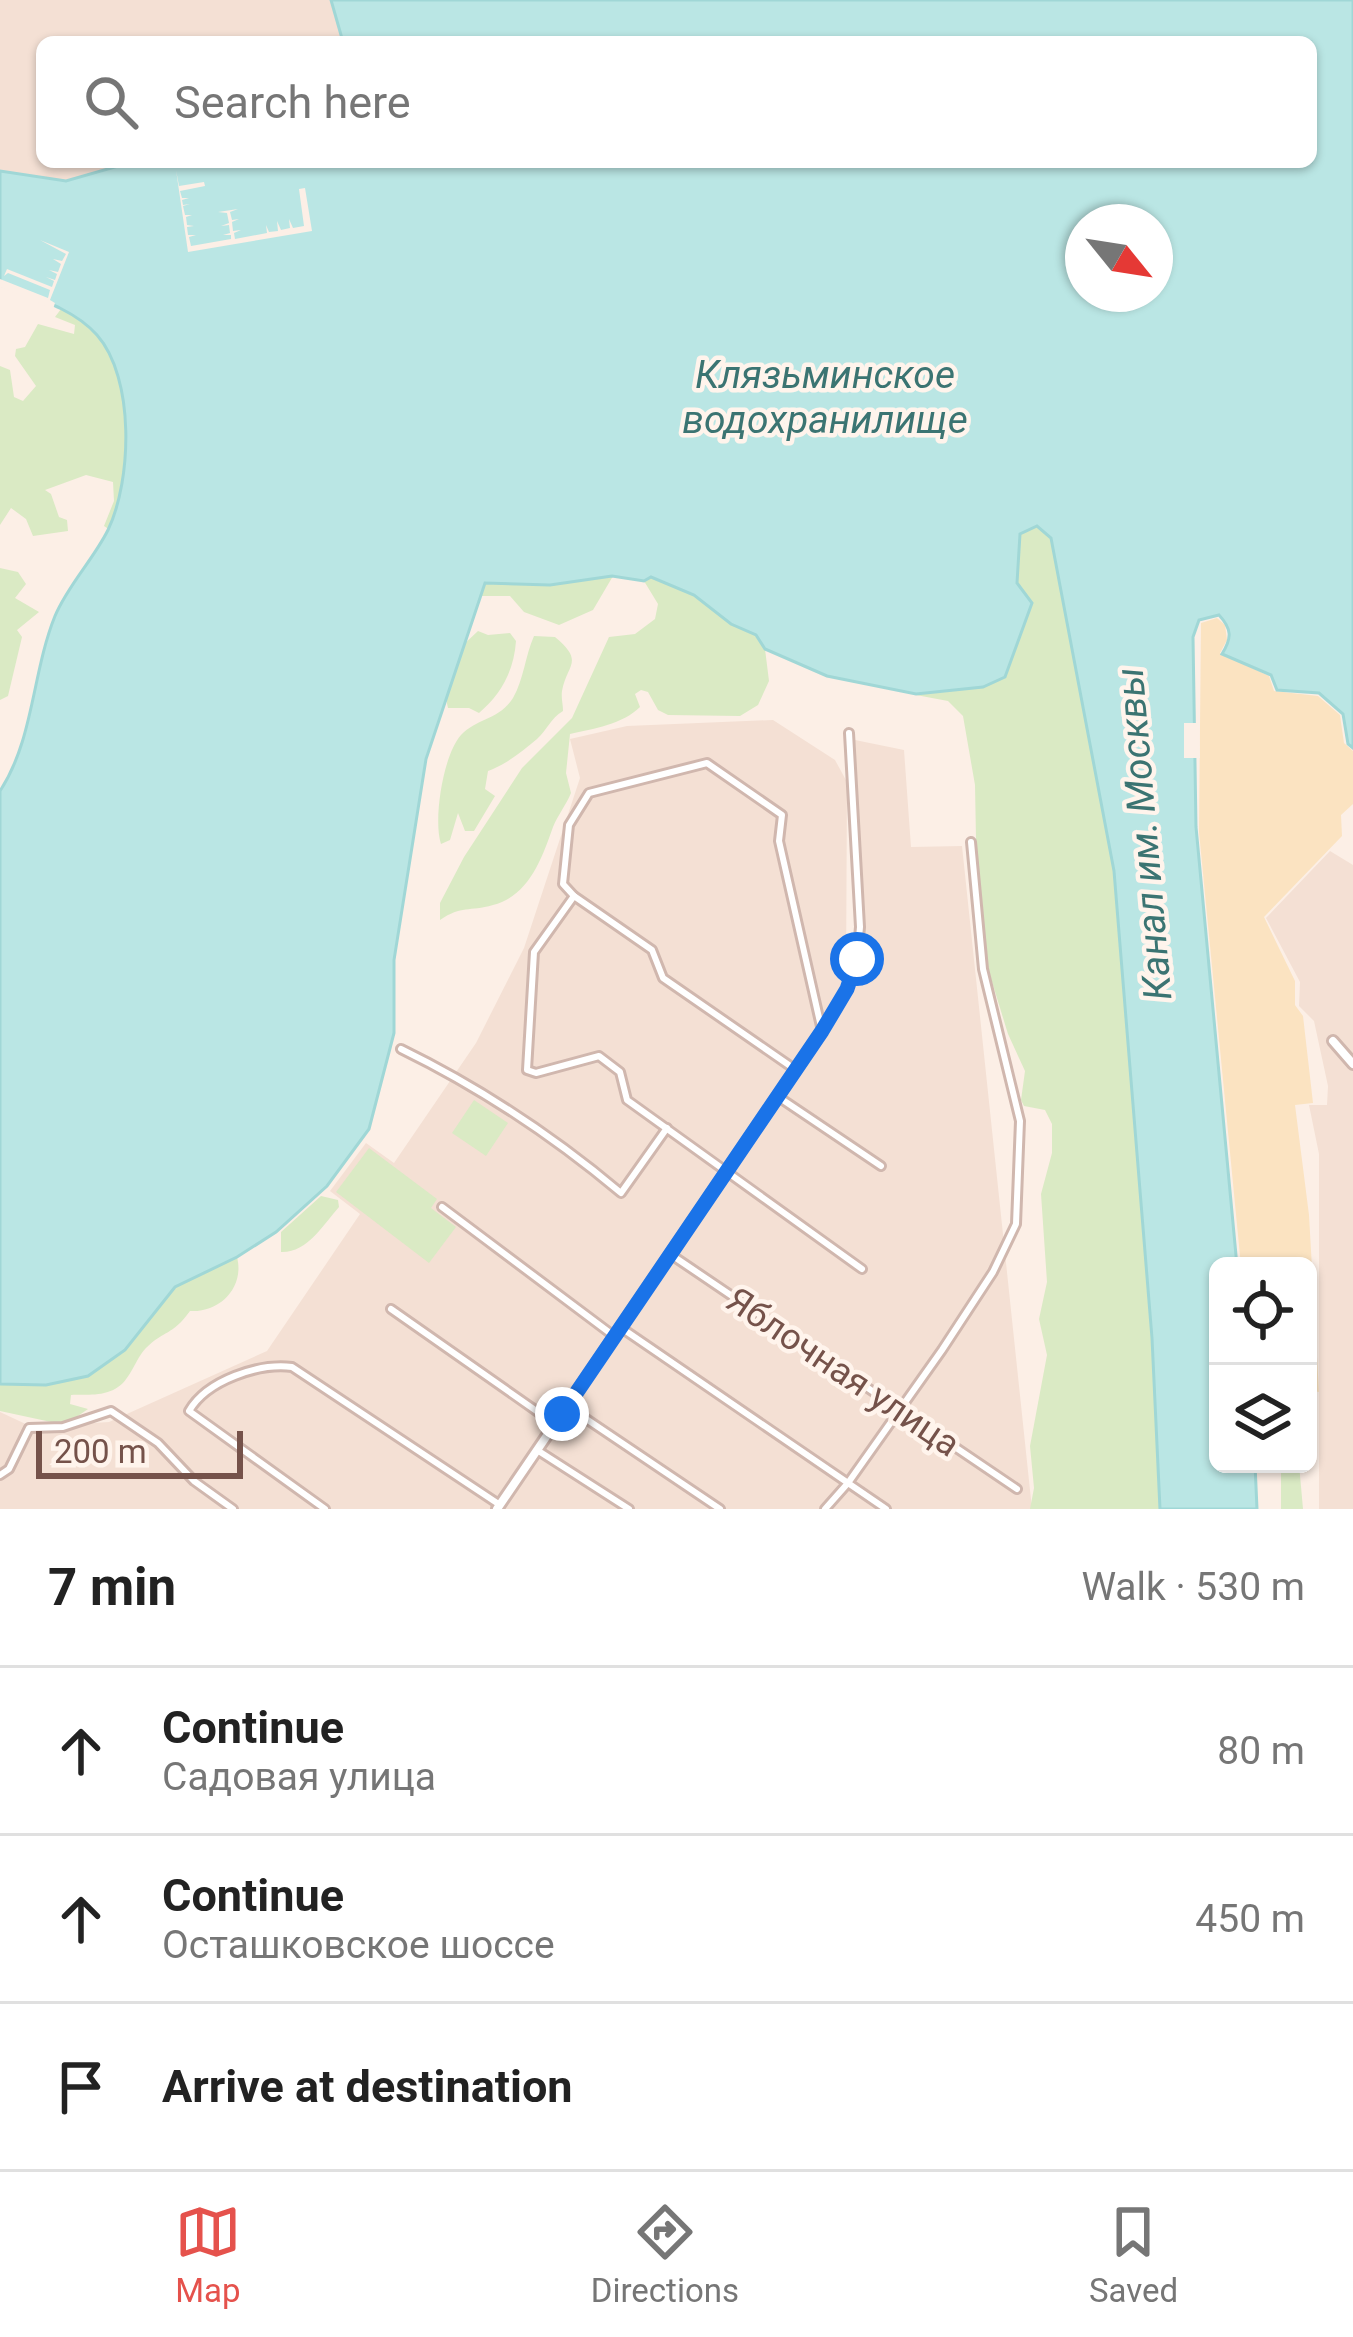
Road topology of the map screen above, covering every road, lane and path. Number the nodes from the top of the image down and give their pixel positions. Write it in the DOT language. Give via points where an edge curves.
graph roads {
  1 [pos="850,733"];
  2 [pos="970,842"];
  3 [pos="574,896"];
  4 [pos="822,1031"];
  5 [pos="1333,1041"];
  6 [pos="401,1049"];
  7 [pos="1353,1064"];
  8 [pos="796,1070"];
  9 [pos="777,1096"];
  10 [pos="667,1128"];
  11 [pos="880,1166"];
  12 [pos="726,1170"];
  13 [pos="442,1207"];
  14 [pos="670,1254"];
  15 [pos="862,1269"];
  16 [pos="391,1309"];
  17 [pos="617,1331"];
  18 [pos="567,1406"];
  19 [pos="897,1411"];
  20 [pos="555,1424"];
  21 [pos="537,1450"];
  22 [pos="0,1475"];
  23 [pos="848,1483"];
  24 [pos="1017,1489"];
  25 [pos="499,1507"];
  26 [pos="233,1509"];
  27 [pos="325,1509"];
  28 [pos="629,1509"];
  29 [pos="720,1509"];
  30 [pos="824,1509"];
  31 [pos="886,1509"];
  1 -- 4 [label="street" via="857,959"];
  2 -- 19 [label="street" via="983,969 1020,1121 1016,1224 993,1272"];
  3 -- 4 [label="street" via="563,884 569,825 589,793 707,763 782,815 779,841"];
  3 -- 8 [label="street" via="652,950 664,978"];
  3 -- 10 [label="street" via="534,952 526,1070 599,1056 620,1072 627,1100"];
  4 -- 8 [label="street"];
  5 -- 7 [label="street"];
  6 -- 10 [label="street" via="463,1079 621,1193"];
  8 -- 9 [label="street"];
  9 -- 11 [label="street"];
  9 -- 12 [label="street"];
  10 -- 12 [label="street"];
  12 -- 14 [label="street"];
  12 -- 15 [label="street"];
  13 -- 17 [label="street"];
  14 -- 17 [label="street"];
  14 -- 19 [label="street, Яблочная улица"];
  16 -- 20 [label="street"];
  17 -- 18 [label="street"];
  17 -- 23 [label="street"];
  18 -- 20 [label="street"];
  18 -- 29 [label="street"];
  19 -- 23 [label="street"];
  19 -- 24 [label="street, Яблочная улица"];
  20 -- 21 [label="street"];
  21 -- 25 [label="street"];
  21 -- 28 [label="street"];
  22 -- 26 [label="street" via="29,1428 111,1411"];
  23 -- 30 [label="street"];
  23 -- 31 [label="street"];
  25 -- 27 [label="street" via="292,1367 269,1365 196,1398 189,1411"];
}
